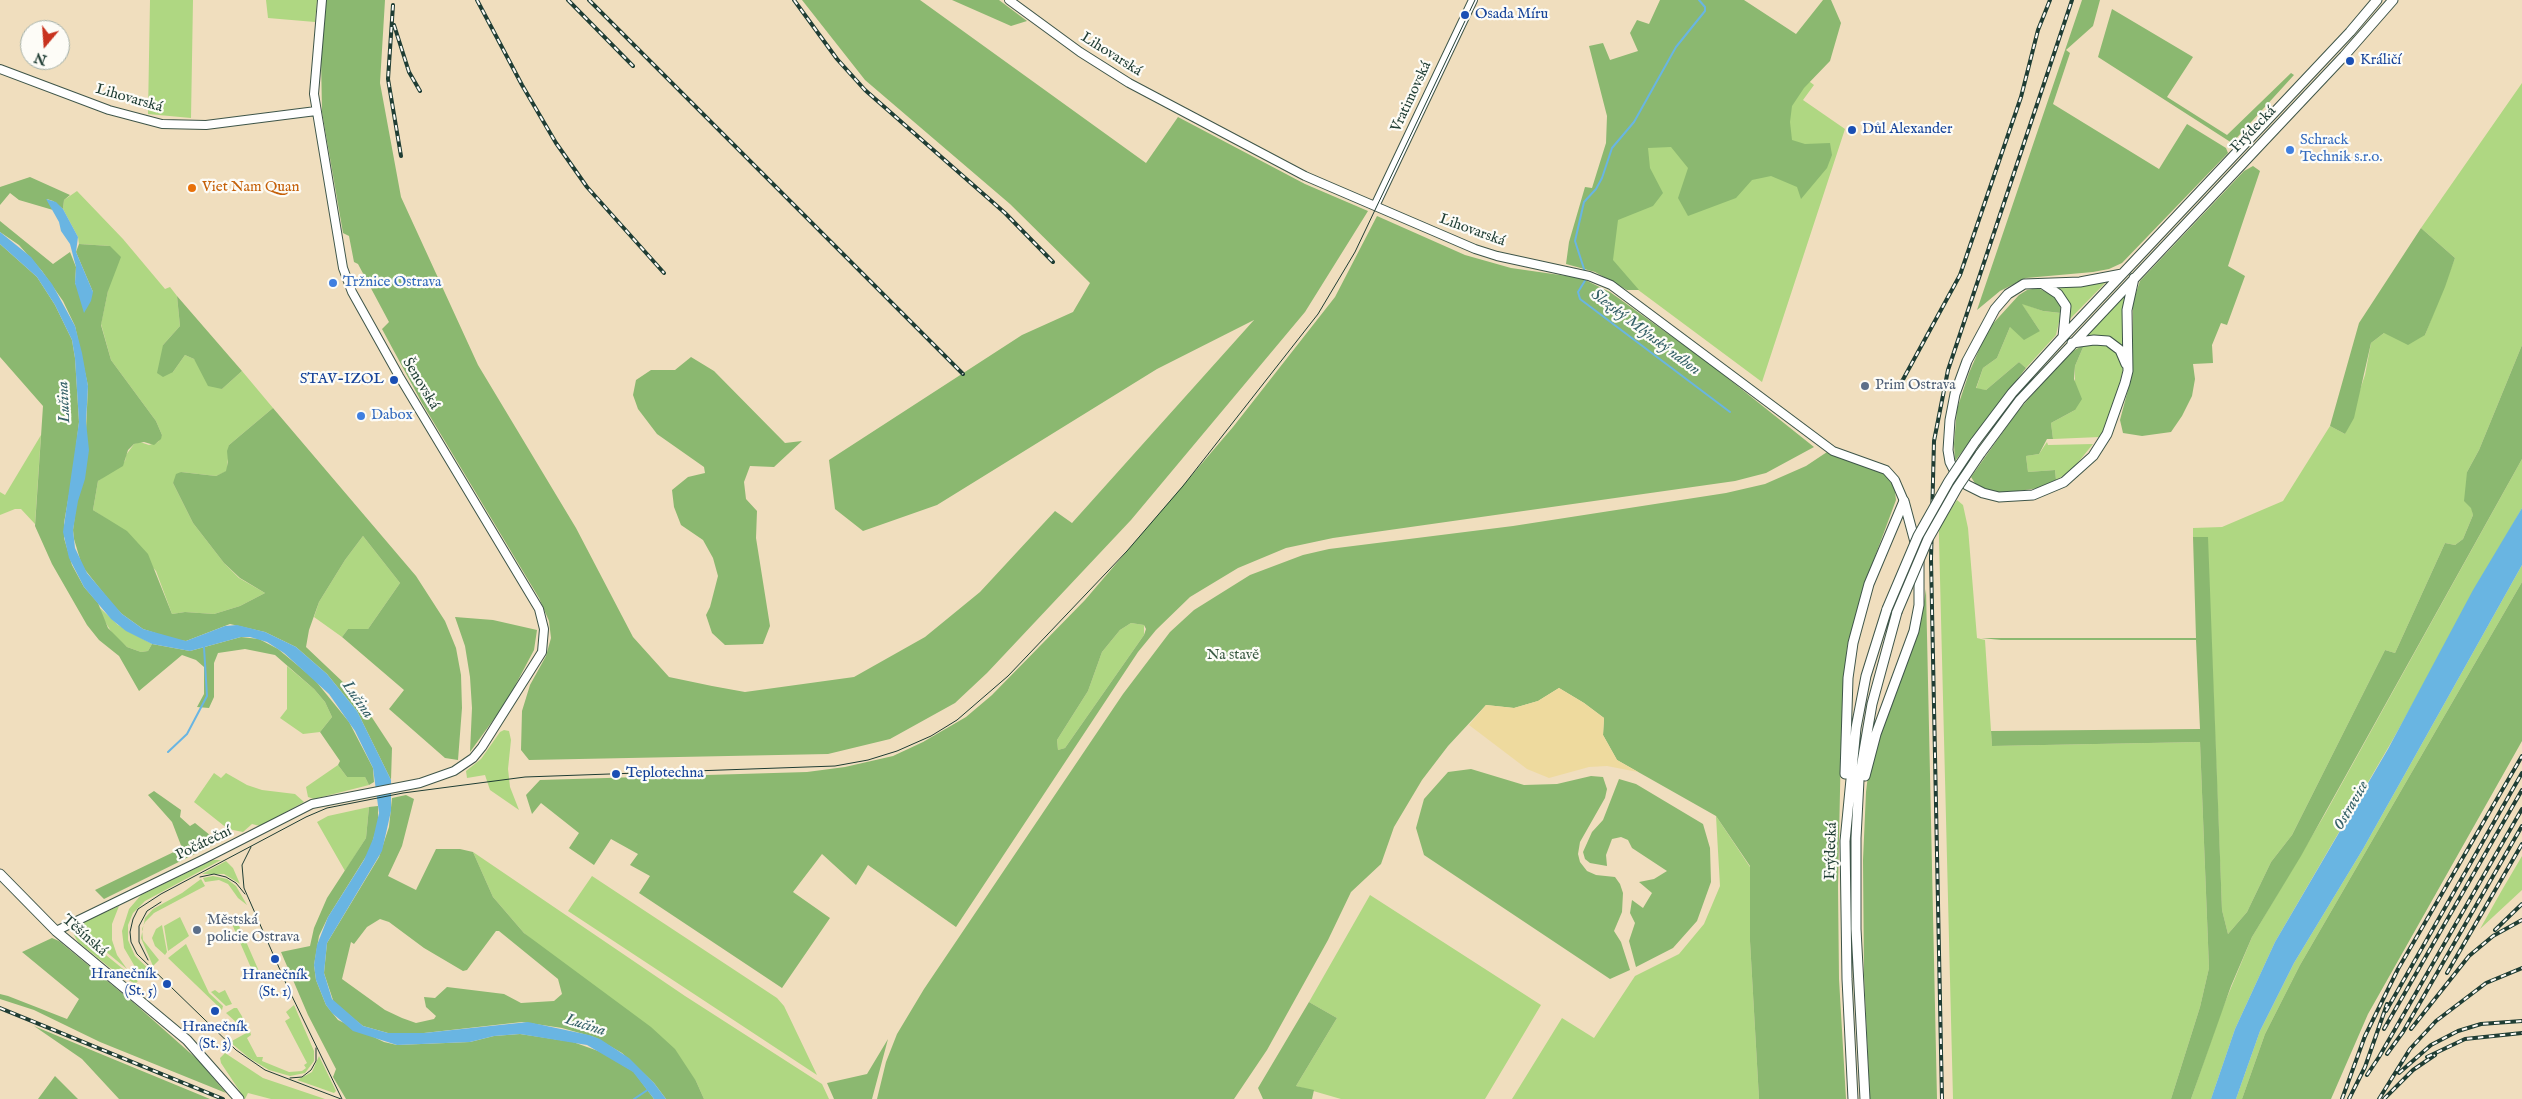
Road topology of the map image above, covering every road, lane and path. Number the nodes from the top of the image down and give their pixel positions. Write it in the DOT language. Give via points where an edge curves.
graph roads {
  1 [pos="322,0"];
  2 [pos="1009,0"];
  3 [pos="1473,0"];
  4 [pos="2377,0"];
  5 [pos="2393,0"];
  6 [pos="0,69"];
  7 [pos="316,111"];
  8 [pos="1375,206"];
  9 [pos="2122,274"];
  10 [pos="2134,278"];
  11 [pos="2040,282"];
  12 [pos="2062,338"];
  13 [pos="2072,344"];
  14 [pos="2128,371"];
  15 [pos="1904,501"];
  16 [pos="402,786"];
  17 [pos="1856,838"];
  18 [pos="1845,841"];
  19 [pos="0,874"];
  20 [pos="56,931"];
  21 [pos="239,1099"];
  22 [pos="1853,1099"];
  23 [pos="1865,1099"];
  1 -- 7 [label="street, Šenovská" via="315,74"];
  2 -- 8 [label="street, Lihovarská" via="1072,47 1135,87 1276,162"];
  3 -- 8 [label="street, Vratimovská"];
  4 -- 9 [label="main road, Frýdecká"];
  5 -- 10 [label="main road, Frýdecká"];
  6 -- 7 [label="street, Lihovarská" via="109,110 162,124 206,126"];
  7 -- 16 [label="street, Šenovská" via="342,268 352,292 524,583 542,618 545,635 540,656 473,758 454,771"];
  8 -- 15 [label="street, Lihovarská" via="1482,252 1577,272 1622,292 1833,451 1886,470 1895,480"];
  9 -- 11 [label="main road" via="2087,282"];
  9 -- 12 [label="main road, Frýdecká"];
  10 -- 13 [label="main road, Frýdecká"];
  10 -- 14 [label="main road" via="2128,310"];
  11 -- 12 [label="main road" via="2058,294 2066,306"];
  11 -- 14 [label="main road" via="2020,285 2001,301 1964,367 1953,402 1948,444 1951,465 1960,479 1983,493 2009,498 2033,495 2064,482 2081,469 2104,441"];
  12 -- 18 [label="main road, Frýdecká, bridge" via="2012,393 1975,442 1918,536 1887,609 1866,676 1856,728"];
  13 -- 14 [label="main road" via="2094,340 2111,342 2122,352"];
  13 -- 17 [label="main road, Frýdecká, bridge" via="2020,400 1980,454 1928,539 1897,612 1885,650 1863,747"];
  15 -- 17 [label="main road" via="1920,565 1916,624 1867,765"];
  15 -- 18 [label="main road" via="1870,584 1851,654 1845,734"];
  16 -- 20 [label="street, Počáteční" via="320,801 304,807"];
  17 -- 23 [label="main road, Frýdecká" via="1856,939"];
  18 -- 22 [label="main road, Frýdecká"];
  19 -- 20 [label="main road, Těšínská"];
  20 -- 21 [label="main road, Těšínská" via="187,1040"];
}
